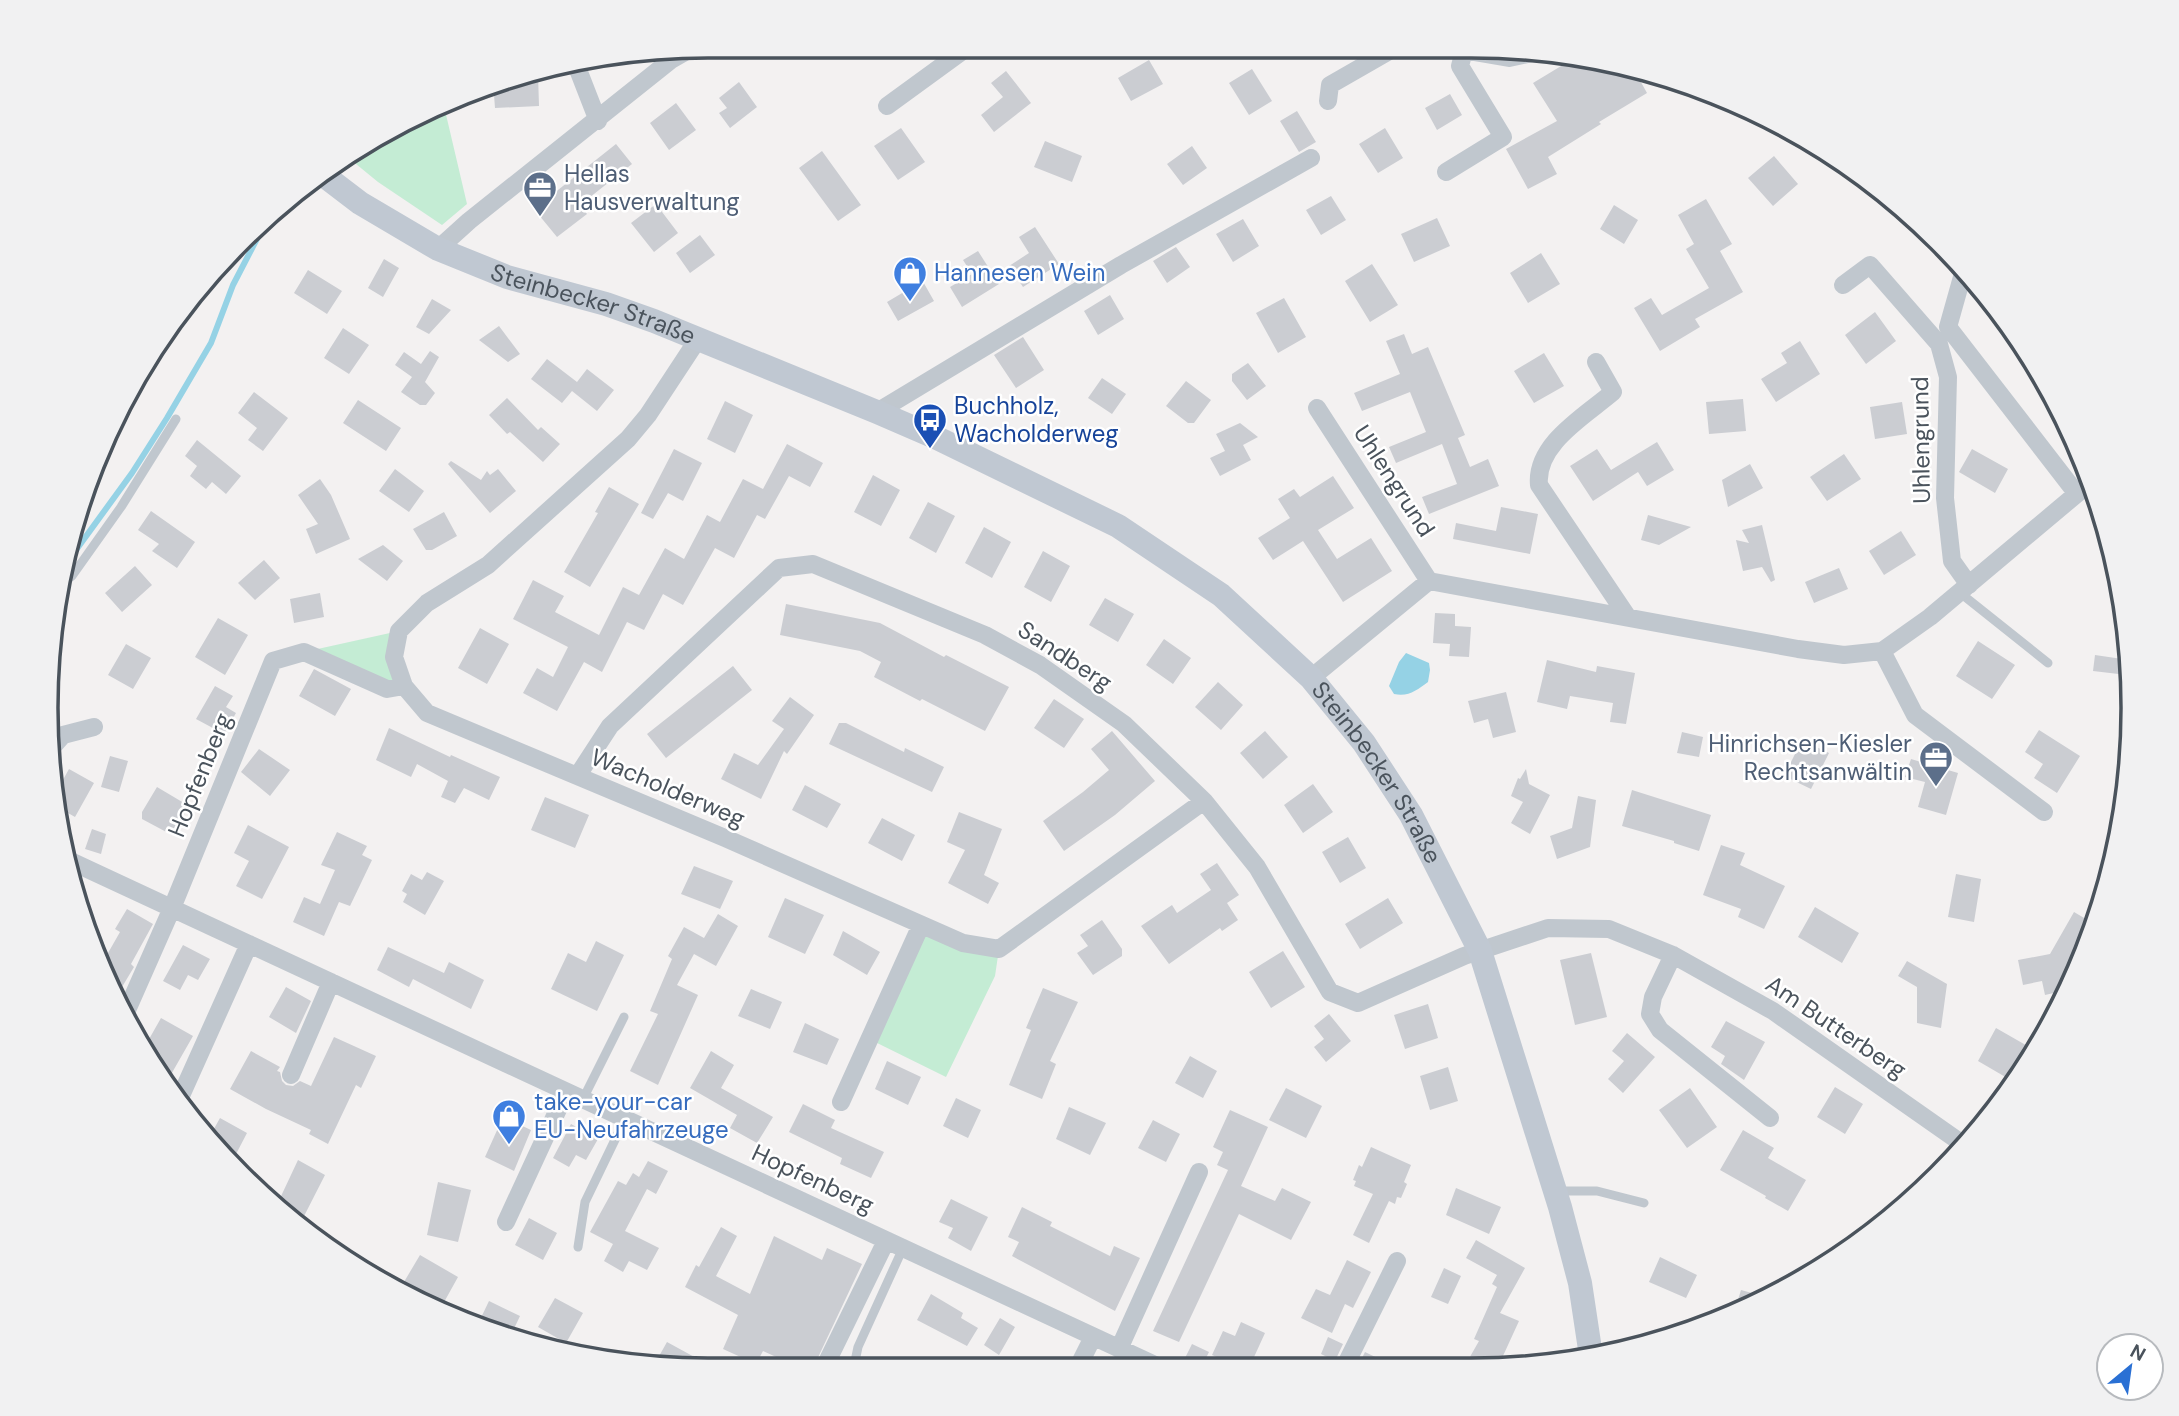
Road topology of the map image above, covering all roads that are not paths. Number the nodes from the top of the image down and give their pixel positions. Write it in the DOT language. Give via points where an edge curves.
graph roads {
  1 [pos="953,58"];
  2 [pos="1377,58"];
  3 [pos="1463,58"];
  4 [pos="673,59"];
  5 [pos="578,71"];
  6 [pos="1328,101"];
  7 [pos="887,106"];
  8 [pos="598,121"];
  9 [pos="1311,158"];
  10 [pos="1446,172"];
  11 [pos="329,180"];
  12 [pos="438,249"];
  13 [pos="1961,280"];
  14 [pos="1843,285"];
  15 [pos="698,339"];
  16 [pos="1596,362"];
  17 [pos="1317,408"];
  18 [pos="877,412"];
  19 [pos="176,419"];
  20 [pos="2082,486"];
  21 [pos="2083,489"];
  22 [pos="71,577"];
  23 [pos="1429,581"];
  24 [pos="1964,589"];
  25 [pos="1627,616"];
  26 [pos="1882,651"];
  27 [pos="2048,663"];
  28 [pos="1311,678"];
  29 [pos="404,686"];
  30 [pos="94,727"];
  31 [pos="59,740"];
  32 [pos="578,775"];
  33 [pos="1204,801"];
  34 [pos="2044,812"];
  35 [pos="77,864"];
  36 [pos="172,908"];
  37 [pos="920,925"];
  38 [pos="249,944"];
  39 [pos="1480,951"];
  40 [pos="1673,955"];
  41 [pos="331,982"];
  42 [pos="130,1004"];
  43 [pos="624,1017"];
  44 [pos="290,1075"];
  45 [pos="183,1091"];
  46 [pos="566,1091"];
  47 [pos="583,1100"];
  48 [pos="841,1102"];
  49 [pos="1770,1118"];
  50 [pos="625,1119"];
  51 [pos="1957,1140"];
  52 [pos="1199,1172"];
  53 [pos="1555,1191"];
  54 [pos="1644,1203"];
  55 [pos="506,1222"];
  56 [pos="886,1241"];
  57 [pos="578,1247"];
  58 [pos="903,1248"];
  59 [pos="1398,1261"];
  60 [pos="1093,1337"];
  61 [pos="1590,1347"];
  62 [pos="1119,1349"];
  63 [pos="829,1358"];
  64 [pos="856,1358"];
  65 [pos="1082,1358"];
  66 [pos="1139,1358"];
  67 [pos="1349,1358"];
  1 -- 7 [label="street"];
  2 -- 6 [label="street" via="1330,85"];
  3 -- 10 [label="street" via="1460,66 1503,137"];
  4 -- 8 [label="street"];
  5 -- 8 [label="street"];
  8 -- 12 [label="street"];
  9 -- 18 [label="street" via="1121,265"];
  11 -- 12 [label="street, Steinbecker Straße"];
  12 -- 15 [label="street, Steinbecker Straße" via="507,277 606,304"];
  13 -- 20 [label="street" via="1948,327"];
  14 -- 24 [label="street, Uhlengrund" via="1870,265 1939,344 1948,377 1945,498 1952,561"];
  15 -- 18 [label="street, Steinbecker Straße"];
  15 -- 29 [label="street, Wacholderweg" via="628,439 488,565 427,603 399,631 394,657"];
  16 -- 25 [label="street" via="1613,392 1551,445 1541,460 1539,485"];
  17 -- 23 [label="street, Uhlengrund"];
  18 -- 28 [label="street, Steinbecker Straße" via="1118,526 1221,595"];
  19 -- 22 [label="lane"];
  21 -- 24 [label="street"];
  23 -- 25 [label="street"];
  23 -- 28 [label="street"];
  24 -- 26 [label="street"];
  24 -- 27 [label="lane"];
  25 -- 26 [label="street" via="1798,649 1844,655"];
  26 -- 34 [label="street" via="1915,715"];
  28 -- 39 [label="street, Steinbecker Straße" via="1364,744 1411,815"];
  29 -- 32 [label="street, Wacholderweg" via="427,713"];
  29 -- 36 [label="street, Hopfenberg" via="387,689 304,652 273,662"];
  30 -- 31 [label="street"];
  32 -- 33 [label="street, Sandberg" via="610,726 779,568 813,564 985,635 1041,664 1124,724"];
  32 -- 37 [label="street, Wacholderweg"];
  33 -- 37 [label="street, Wacholderweg" via="999,949 963,943"];
  33 -- 39 [label="street, Sandberg" via="1256,867 1330,992 1358,1003"];
  35 -- 36 [label="street, Hopfenberg"];
  36 -- 38 [label="street, Hopfenberg"];
  36 -- 42 [label="street, Hopfenberg"];
  37 -- 48 [label="street"];
  38 -- 41 [label="street, Hopfenberg"];
  38 -- 45 [label="street"];
  39 -- 40 [label="street, Am Butterberg" via="1548,928 1609,929"];
  39 -- 53 [label="street, Steinbecker Straße"];
  40 -- 49 [label="street" via="1650,1014 1660,1030"];
  40 -- 51 [label="street, Am Butterberg" via="1773,1010"];
  41 -- 44 [label="street"];
  41 -- 46 [label="street, Hopfenberg"];
  43 -- 47 [label="lane"];
  46 -- 47 [label="street, Hopfenberg"];
  46 -- 55 [label="street"];
  47 -- 50 [label="street, Hopfenberg"];
  50 -- 56 [label="street, Hopfenberg"];
  50 -- 57 [label="lane" via="585,1202"];
  52 -- 62 [label="street"];
  53 -- 54 [label="lane" via="1597,1191"];
  53 -- 61 [label="street, Steinbecker Straße" via="1580,1283"];
  56 -- 58 [label="street, Hopfenberg"];
  56 -- 63 [label="street, Hopfenberg"];
  58 -- 60 [label="street, Hopfenberg"];
  58 -- 64 [label="lane"];
  59 -- 67 [label="street"];
  60 -- 62 [label="street, Hopfenberg"];
  60 -- 65 [label="street"];
  62 -- 66 [label="street, Hopfenberg"];
}
